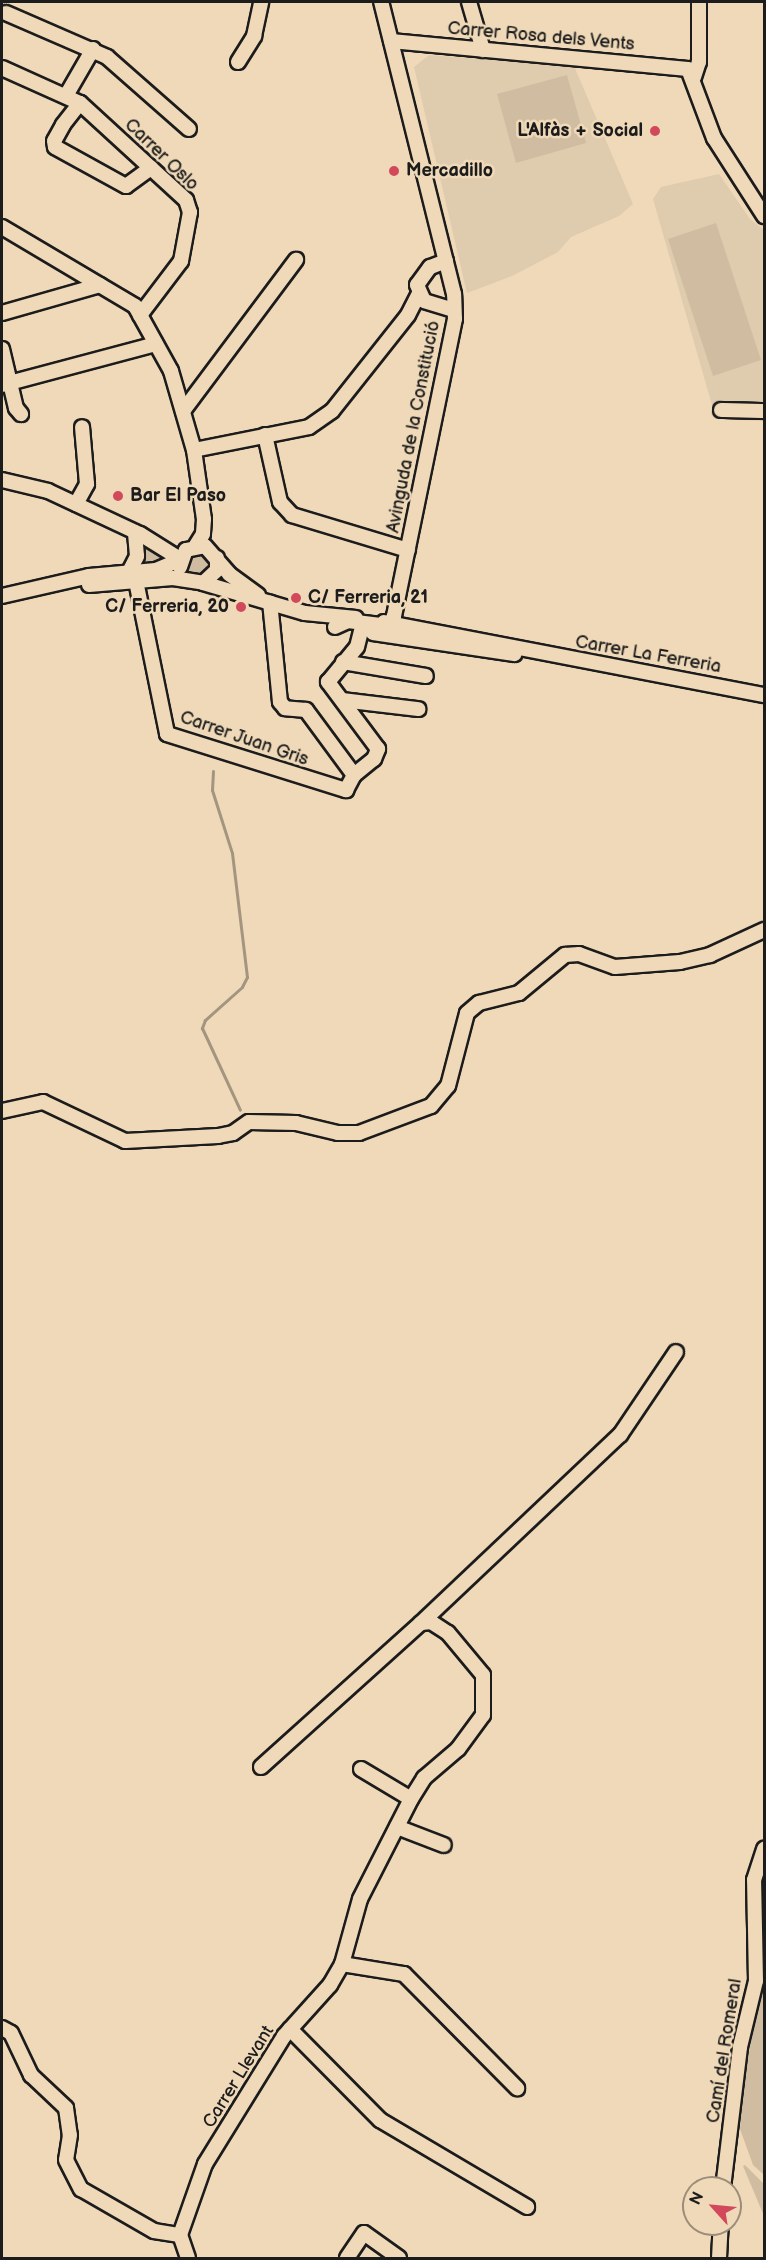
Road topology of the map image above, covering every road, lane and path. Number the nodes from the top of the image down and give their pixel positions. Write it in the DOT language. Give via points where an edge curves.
graph roads {
  1 [pos="261,2"];
  2 [pos="381,2"];
  3 [pos="469,2"];
  4 [pos="699,2"];
  5 [pos="7,12"];
  6 [pos="391,41"];
  7 [pos="88,46"];
  8 [pos="483,50"];
  9 [pos="238,62"];
  10 [pos="2,68"];
  11 [pos="691,73"];
  12 [pos="67,94"];
  13 [pos="81,103"];
  14 [pos="189,129"];
  15 [pos="151,168"];
  16 [pos="765,216"];
  17 [pos="2,227"];
  18 [pos="296,260"];
  19 [pos="446,261"];
  20 [pos="100,285"];
  21 [pos="419,293"];
  22 [pos="454,310"];
  23 [pos="2,313"];
  24 [pos="140,315"];
  25 [pos="156,344"];
  26 [pos="2,349"];
  27 [pos="5,384"];
  28 [pos="721,410"];
  29 [pos="183,411"];
  30 [pos="765,411"];
  31 [pos="21,414"];
  32 [pos="82,426"];
  33 [pos="265,435"];
  34 [pos="195,450"];
  35 [pos="2,480"];
  36 [pos="76,504"];
  37 [pos="204,519"];
  38 [pos="135,532"];
  39 [pos="158,543"];
  40 [pos="192,546"];
  41 [pos="408,550"];
  42 [pos="215,555"];
  43 [pos="180,559"];
  44 [pos="132,576"];
  45 [pos="196,582"];
  46 [pos="2,596"];
  47 [pos="270,602"];
  48 [pos="305,613"];
  49 [pos="394,621"];
  50 [pos="335,627"];
  51 [pos="361,631"];
  52 [pos="467,646"];
  53 [pos="525,651"];
  54 [pos="344,662"];
  55 [pos="426,676"];
  56 [pos="765,695"];
  57 [pos="342,700"];
  58 [pos="418,710"];
  59 [pos="354,779"];
  60 [pos="765,930"];
  61 [pos="2,1111"];
  62 [pos="676,1352"];
  63 [pos="422,1623"];
  64 [pos="261,1767"];
  65 [pos="361,1769"];
  66 [pos="411,1799"];
  67 [pos="397,1827"];
  68 [pos="444,1845"];
  69 [pos="765,1849"];
  70 [pos="342,1964"];
  71 [pos="2,2028"];
  72 [pos="290,2029"];
  73 [pos="517,2088"];
  74 [pos="724,2176"];
  75 [pos="527,2206"];
  76 [pos="180,2235"];
  77 [pos="719,2236"];
  78 [pos="188,2259"];
  79 [pos="347,2259"];
  80 [pos="399,2259"];
  81 [pos="718,2259"];
  1 -- 9 [label="street" via="254,36"];
  2 -- 6 [label="street, Avinguda de la Constitució"];
  3 -- 8 [label="street"];
  4 -- 11 [label="street" via="699,62"];
  5 -- 7 [label="street"];
  6 -- 8 [label="street, Carrer Rosa dels Vents"];
  6 -- 19 [label="street, Avinguda de la Constitució"];
  7 -- 12 [label="street"];
  7 -- 14 [label="street" via="131,76"];
  8 -- 11 [label="street, Carrer Rosa dels Vents"];
  10 -- 12 [label="street, Carrer Oslo"];
  11 -- 16 [label="street" via="714,138"];
  12 -- 13 [label="street, Carrer Oslo"];
  13 -- 15 [label="street, Carrer Oslo"];
  13 -- 15 [label="street" via="58,133 55,147 126,186"];
  15 -- 24 [label="street, Carrer Oslo" via="186,200 190,212 181,261"];
  17 -- 20 [label="street"];
  18 -- 29 [label="street"];
  19 -- 21 [label="street" via="421,275"];
  19 -- 22 [label="street, Avinguda de la Constitució"];
  20 -- 23 [label="street"];
  20 -- 24 [label="street" via="135,306"];
  21 -- 22 [label="street" via="429,304"];
  21 -- 33 [label="street" via="408,315 332,411 309,427"];
  22 -- 41 [label="street, Avinguda de la Constitució"];
  24 -- 25 [label="street"];
  25 -- 27 [label="street"];
  25 -- 29 [label="street" via="171,371"];
  26 -- 27 [label="street"];
  27 -- 31 [label="street"];
  28 -- 30 [label="street"];
  29 -- 34 [label="street"];
  32 -- 36 [label="street" via="87,484"];
  33 -- 34 [label="street"];
  33 -- 41 [label="street" via="280,502 292,515"];
  34 -- 37 [label="street"];
  35 -- 36 [label="street" via="48,491"];
  36 -- 38 [label="street"];
  37 -- 40 [label="street" via="203,534"];
  37 -- 42 [label="street"];
  38 -- 39 [label="street"];
  38 -- 44 [label="street" via="137,556"];
  39 -- 40 [label="street"];
  39 -- 43 [label="street"];
  40 -- 42 [label="street"];
  40 -- 43 [label="street"];
  41 -- 49 [label="street, Avinguda de la Constitució"];
  42 -- 45 [label="street" via="217,570"];
  42 -- 47 [label="street, Carrer La Ferreria" via="230,574"];
  43 -- 44 [label="street"];
  43 -- 45 [label="street" via="181,572"];
  44 -- 45 [label="street, Carrer La Ferreria"];
  44 -- 46 [label="street"];
  44 -- 59 [label="street, Carrer Juan Gris" via="167,734 335,789 346,790"];
  45 -- 47 [label="street, Carrer La Ferreria"];
  47 -- 48 [label="street, Carrer La Ferreria"];
  47 -- 59 [label="street" via="280,702 285,708 306,710"];
  48 -- 49 [label="street, Carrer La Ferreria"];
  48 -- 50 [label="street, Carrer La Ferreria"];
  49 -- 50 [label="street" via="382,627 348,621"];
  49 -- 52 [label="street" via="400,628 457,639"];
  49 -- 53 [label="street, Carrer La Ferreria" via="496,641"];
  50 -- 51 [label="street, Carrer La Ferreria"];
  51 -- 52 [label="street, Carrer La Ferreria"];
  51 -- 54 [label="street" via="357,647"];
  52 -- 53 [label="street, Carrer La Ferreria" via="513,654"];
  53 -- 56 [label="street, Carrer La Ferreria"];
  54 -- 55 [label="street"];
  54 -- 57 [label="street" via="328,682"];
  57 -- 58 [label="street"];
  57 -- 59 [label="street" via="378,748 374,759"];
  60 -- 61 [label="street" via="710,955 680,962 615,967 579,954 565,955 519,993 479,1003 467,1013 447,1086 431,1106 359,1133 338,1133 296,1123 249,1122 233,1133 218,1136 125,1140 43,1102"];
  62 -- 63 [label="street" via="620,1436"];
  63 -- 64 [label="street"];
  63 -- 66 [label="street, Carrer Llevant" via="431,1622 448,1633 483,1675 483,1715 458,1749 424,1778"];
  65 -- 66 [label="street"];
  66 -- 67 [label="street, Carrer Llevant"];
  67 -- 68 [label="street"];
  67 -- 70 [label="street, Carrer Llevant" via="360,1899"];
  69 -- 74 [label="street, Camí del Romeral" via="754,1880 756,1982 740,2047"];
  70 -- 72 [label="street, Carrer Llevant" via="330,1985"];
  70 -- 73 [label="street" via="404,1974"];
  71 -- 76 [label="street" via="11,2033 31,2075 66,2108 70,2135 66,2160 81,2189 154,2231"];
  72 -- 75 [label="street" via="380,2120"];
  72 -- 76 [label="street, Carrer Llevant" via="205,2164"];
  76 -- 78 [label="street"];
  77 -- 81 [label="street"];
  79 -- 80 [label="street" via="364,2233"];
}
